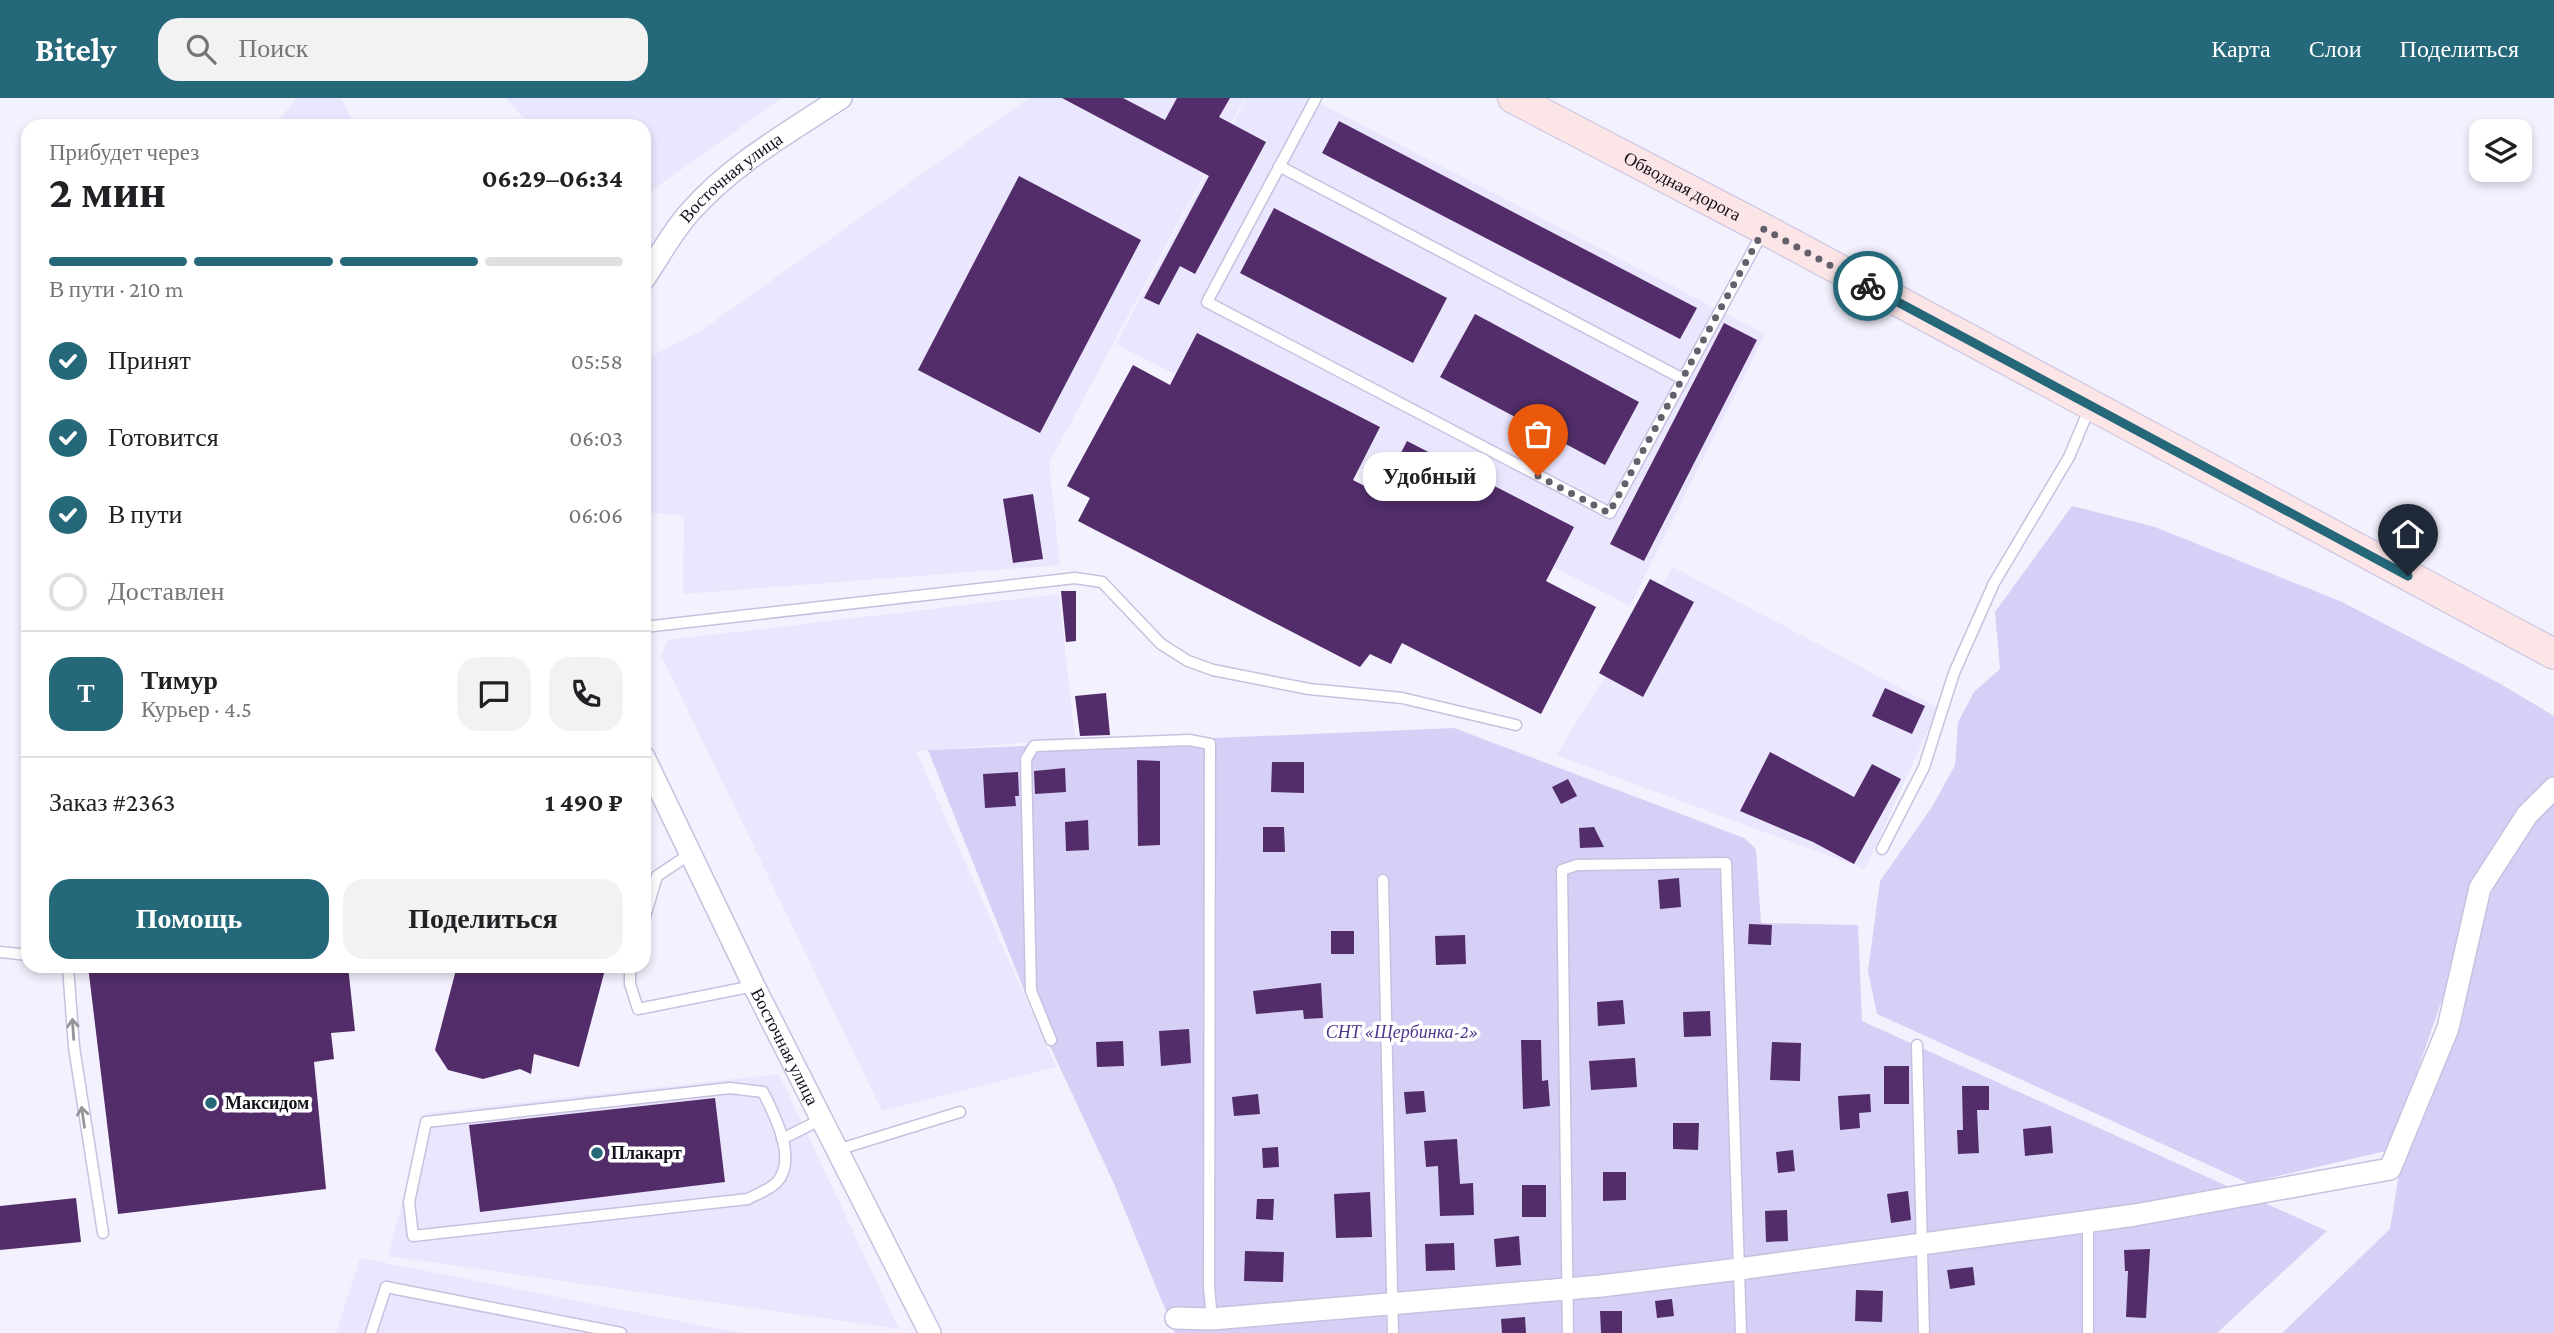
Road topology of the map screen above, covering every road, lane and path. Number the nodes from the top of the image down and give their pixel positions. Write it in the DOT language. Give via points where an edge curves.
graph roads {
  1 [pos="841,98"];
  2 [pos="1316,98"];
  3 [pos="1513,98"];
  4 [pos="1279,166"];
  5 [pos="1764,229"];
  6 [pos="651,269"];
  7 [pos="1683,379"];
  8 [pos="2090,407"];
  9 [pos="651,626"];
  10 [pos="2554,654"];
  11 [pos="1516,725"];
  12 [pos="651,772"];
  13 [pos="2554,788"];
  14 [pos="1882,849"];
  15 [pos="690,854"];
  16 [pos="1383,880"];
  17 [pos="651,896"];
  18 [pos="0,952"];
  19 [pos="21,954"];
  20 [pos="69,973"];
  21 [pos="630,973"];
  22 [pos="754,986"];
  23 [pos="1051,1040"];
  24 [pos="1917,1045"];
  25 [pos="960,1112"];
  26 [pos="822,1119"];
  27 [pos="782,1139"];
  28 [pos="837,1150"];
  29 [pos="2088,1221"];
  30 [pos="103,1233"];
  31 [pos="1921,1243"];
  32 [pos="1739,1269"];
  33 [pos="1565,1289"];
  34 [pos="1393,1304"];
  35 [pos="1176,1318"];
  36 [pos="1212,1319"];
  37 [pos="926,1331"];
  38 [pos="371,1333"];
  39 [pos="621,1333"];
  40 [pos="1393,1333"];
  41 [pos="1568,1333"];
  42 [pos="1741,1333"];
  43 [pos="1924,1333"];
  44 [pos="2088,1333"];
  1 -- 6 [label="street, Восточная улица" via="711,191 689,213"];
  2 -- 4 [label="lane"];
  3 -- 5 [label="main road, Обводная дорога"];
  4 -- 7 [label="lane"];
  4 -- 7 [label="lane" via="1207,302 1609,513"];
  5 -- 7 [label="lane"];
  5 -- 8 [label="main road, Обводная дорога"];
  8 -- 10 [label="main road, Обводная дорога"];
  8 -- 14 [label="lane" via="2069,457 1994,583 1954,673 1924,767"];
  9 -- 11 [label="lane" via="1075,578 1102,582 1161,644 1213,670 1309,690 1402,698"];
  12 -- 15 [label="street, Восточная улица"];
  13 -- 29 [label="street" via="2527,815 2480,888 2448,1028 2390,1169"];
  15 -- 17 [label="lane" via="657,876"];
  15 -- 22 [label="street, Восточная улица"];
  16 -- 34 [label="lane"];
  18 -- 19 [label="lane"];
  30 -- 20 [label="lane, one-way" via="74,1047"];
  21 -- 22 [label="lane" via="638,1009"];
  22 -- 26 [label="street, Восточная улица"];
  23 -- 36 [label="lane" via="1031,991 1026,759 1034,746 1189,740 1210,744"];
  24 -- 31 [label="lane"];
  25 -- 28 [label="lane"];
  26 -- 27 [label="lane"];
  26 -- 28 [label="street, Восточная улица"];
  27 -- 27 [label="lane" via="785,1163 778,1181 748,1199 413,1236 409,1202 426,1122 730,1088 763,1092"];
  28 -- 37 [label="street, Восточная улица"];
  29 -- 31 [label="street"];
  29 -- 44 [label="lane"];
  31 -- 32 [label="street"];
  31 -- 43 [label="lane"];
  32 -- 33 [label="street"];
  32 -- 33 [label="lane" via="1726,863 1577,865 1562,870"];
  32 -- 42 [label="lane"];
  33 -- 34 [label="street"];
  33 -- 41 [label="lane"];
  34 -- 36 [label="street"];
  34 -- 40 [label="lane"];
  35 -- 36 [label="street"];
  38 -- 39 [label="lane" via="386,1287"];
}
